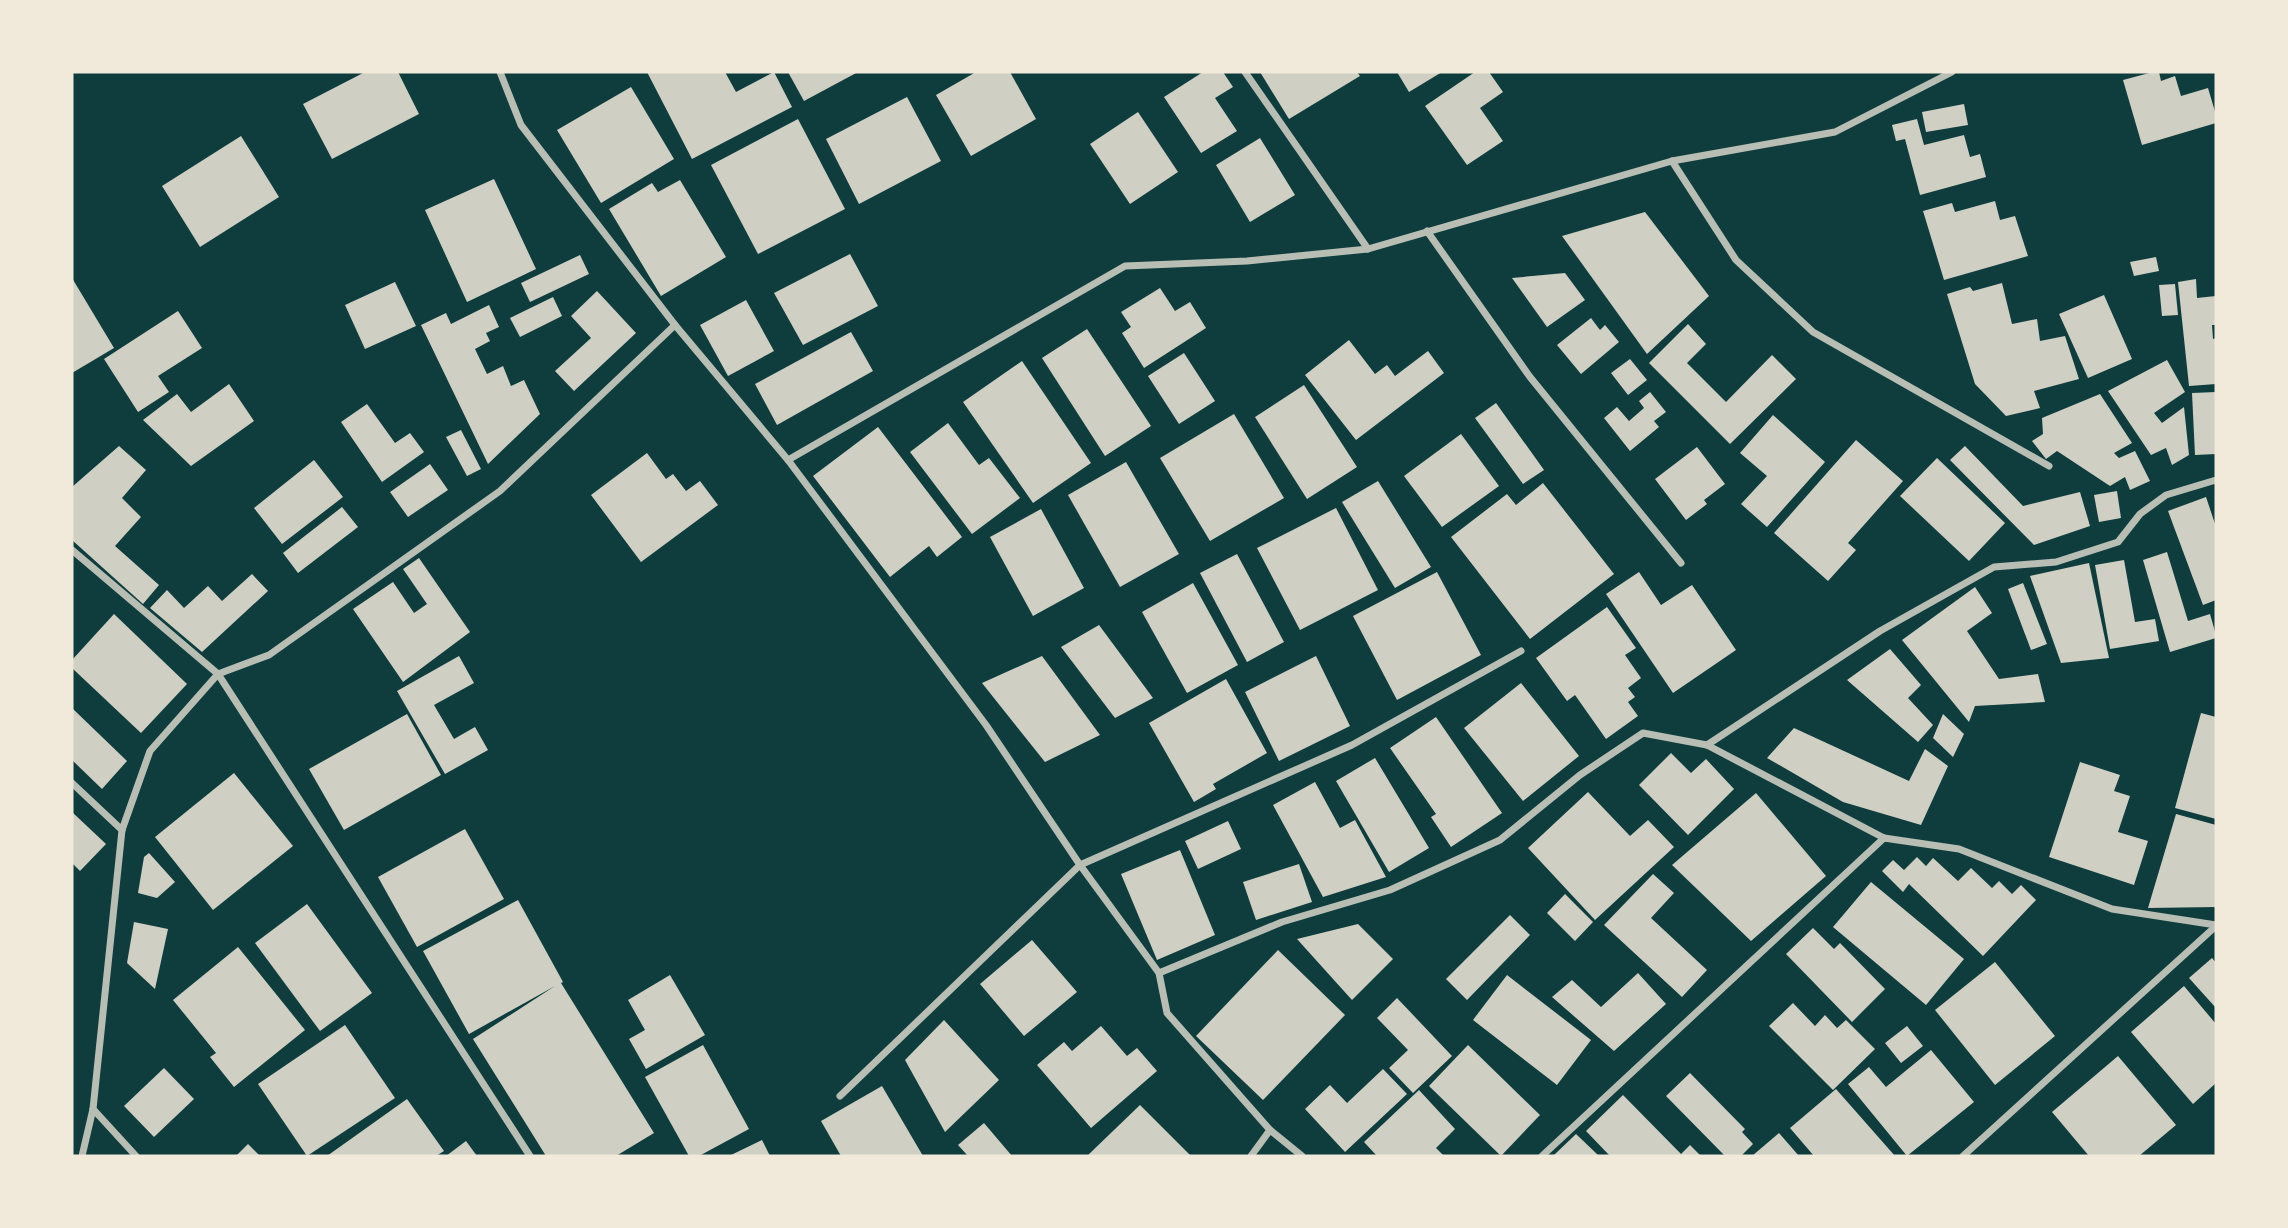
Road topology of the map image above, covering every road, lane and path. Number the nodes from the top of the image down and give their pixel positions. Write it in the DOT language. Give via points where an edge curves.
graph roads {
  1 [pos="500,72"];
  2 [pos="1245,72"];
  3 [pos="1952,72"];
  4 [pos="1671,161"];
  5 [pos="1427,231"];
  6 [pos="1368,248"];
  7 [pos="675,325"];
  8 [pos="788,460"];
  9 [pos="2049,466"];
  10 [pos="2216,480"];
  11 [pos="72,550"];
  12 [pos="1681,563"];
  13 [pos="1521,651"];
  14 [pos="218,674"];
  15 [pos="1707,745"];
  16 [pos="72,783"];
  17 [pos="122,830"];
  18 [pos="1884,838"];
  19 [pos="1080,865"];
  20 [pos="2216,925"];
  21 [pos="1159,974"];
  22 [pos="840,1096"];
  23 [pos="93,1109"];
  24 [pos="1270,1130"];
  25 [pos="82,1156"];
  26 [pos="136,1156"];
  27 [pos="530,1156"];
  28 [pos="1251,1156"];
  29 [pos="1302,1156"];
  30 [pos="1542,1156"];
  31 [pos="1963,1156"];
  1 -- 7 [label="street" via="521,125"];
  2 -- 6 [label="street"];
  3 -- 4 [label="street" via="1835,132"];
  4 -- 5 [label="street"];
  4 -- 9 [label="street" via="1736,260 1813,331"];
  5 -- 6 [label="street"];
  5 -- 12 [label="street" via="1530,377"];
  6 -- 8 [label="street" via="1247,261 1125,266"];
  7 -- 8 [label="street"];
  7 -- 14 [label="street" via="500,491 269,655"];
  8 -- 19 [label="street" via="986,725"];
  10 -- 15 [label="street" via="2166,495 2140,514 2118,542 2056,562 1994,567 1880,631"];
  11 -- 14 [label="street"];
  13 -- 19 [label="street" via="1352,745"];
  14 -- 17 [label="street" via="150,751"];
  14 -- 27 [label="street"];
  15 -- 18 [label="street"];
  15 -- 21 [label="street" via="1643,733 1580,775 1500,840 1390,890 1282,922"];
  16 -- 17 [label="street"];
  17 -- 23 [label="street"];
  18 -- 20 [label="street" via="1959,849 2112,909"];
  18 -- 30 [label="street"];
  19 -- 21 [label="street"];
  19 -- 22 [label="street"];
  20 -- 31 [label="street"];
  21 -- 24 [label="street" via="1167,1013"];
  23 -- 25 [label="street"];
  23 -- 26 [label="street"];
  24 -- 28 [label="street"];
  24 -- 29 [label="street"];
}
